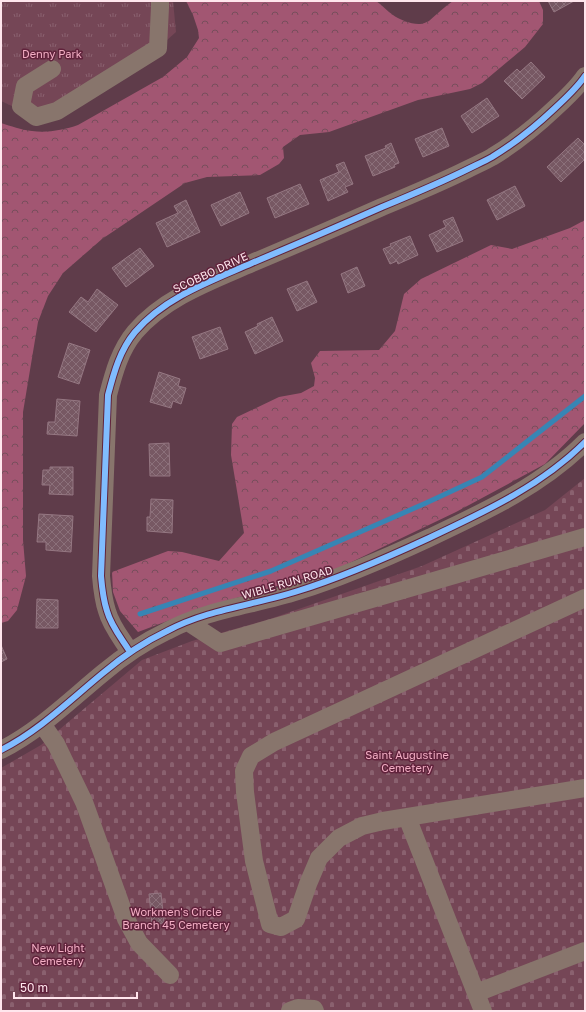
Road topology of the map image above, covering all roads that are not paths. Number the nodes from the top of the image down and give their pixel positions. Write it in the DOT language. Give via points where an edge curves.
graph roads {
  1 [pos="160,1"];
  2 [pos="52,69"];
  3 [pos="585,76"];
  4 [pos="585,442"];
  5 [pos="585,537"];
  6 [pos="585,598"];
  7 [pos="188,622"];
  8 [pos="130,652"];
  9 [pos="42,724"];
  10 [pos="1,750"];
  11 [pos="585,788"];
  12 [pos="407,817"];
  13 [pos="585,951"];
  14 [pos="170,975"];
  15 [pos="476,993"];
  16 [pos="290,1011"];
  17 [pos="315,1011"];
  18 [pos="483,1011"];
  1 -- 2 [label="street" via="158,48 57,111 36,117 21,106 25,86"];
  3 -- 8 [label="street, SCOBBO DRIVE" via="578,86 535,127 491,158 444,181 197,288 163,307 135,332 118,361 108,395 101,576 106,611"];
  4 -- 7 [label="street, WIBLE RUN ROAD" via="553,470 520,492 480,514 378,561 297,592"];
  5 -- 7 [label="street" via="220,643"];
  6 -- 12 [label="street" via="274,742 251,756 244,771 245,792 254,860 270,924 281,927 296,919 319,858 339,838 362,826"];
  7 -- 8 [label="street, WIBLE RUN ROAD" via="167,630"];
  8 -- 9 [label="street, WIBLE RUN ROAD"];
  9 -- 10 [label="street, WIBLE RUN ROAD"];
  9 -- 14 [label="street" via="56,744 84,802 126,919 139,943"];
  11 -- 12 [label="street"];
  12 -- 15 [label="street"];
  13 -- 15 [label="street"];
  15 -- 18 [label="street"];
  16 -- 17 [label="street" via="298,1008"];
}
